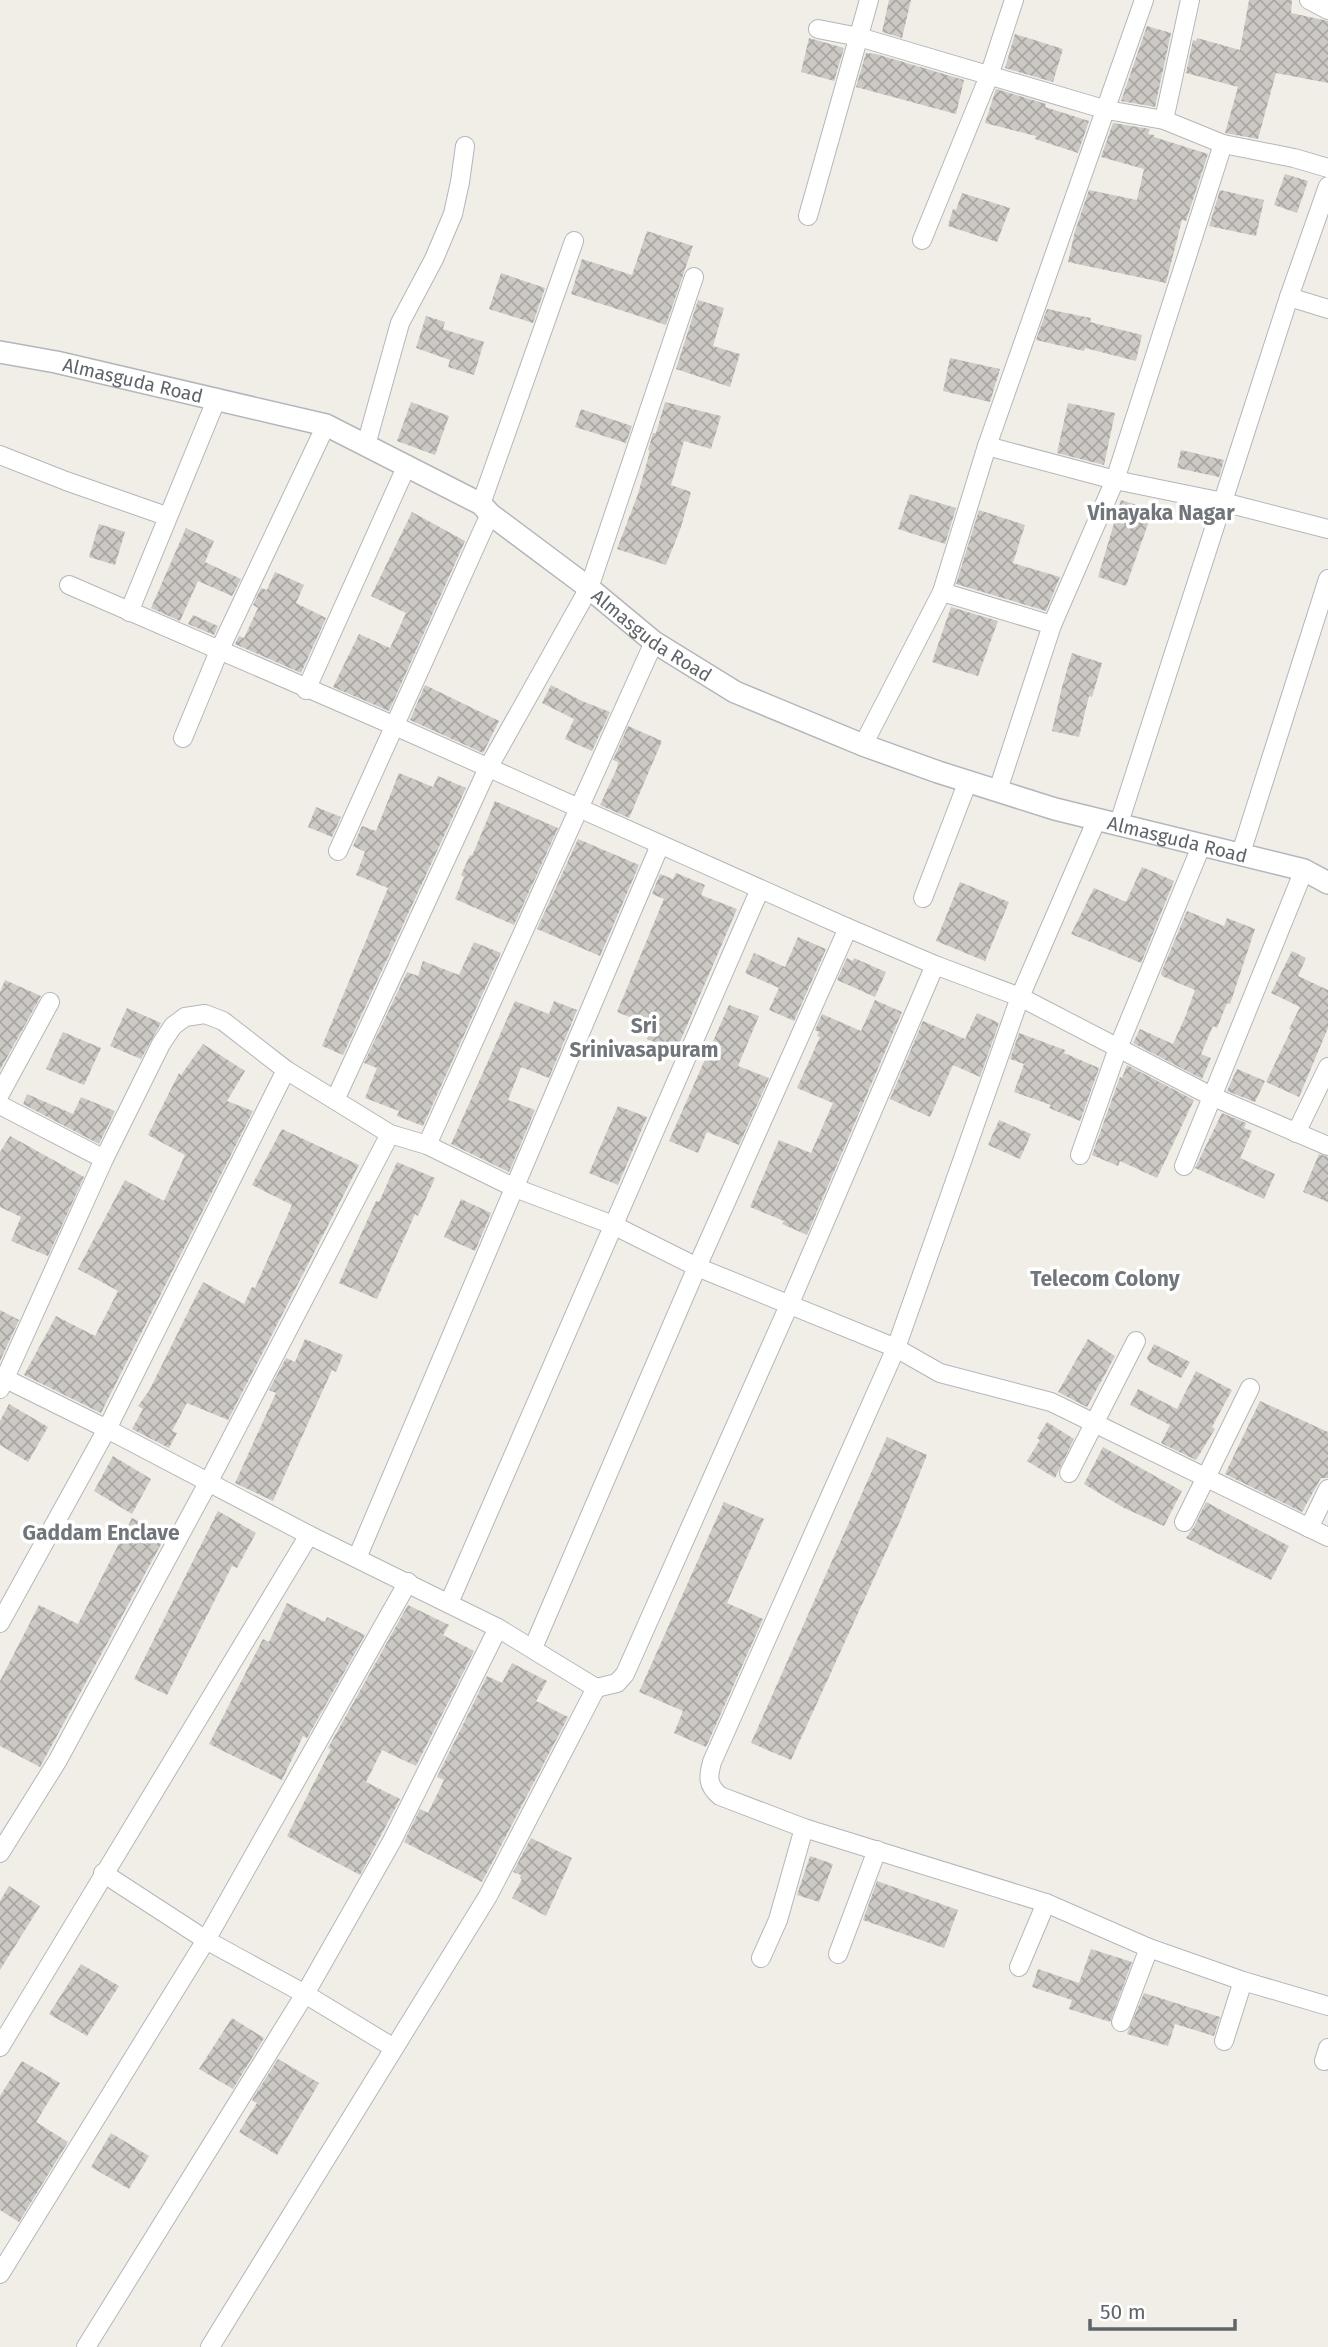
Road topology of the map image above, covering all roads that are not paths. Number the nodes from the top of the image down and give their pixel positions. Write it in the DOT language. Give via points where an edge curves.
graph roads {
  1 [pos="869,0"];
  2 [pos="1014,0"];
  3 [pos="1144,0"];
  4 [pos="1190,0"];
  5 [pos="1308,0"];
  6 [pos="1328,10"];
  7 [pos="818,29"];
  8 [pos="859,37"];
  9 [pos="989,76"];
  10 [pos="1107,110"];
  11 [pos="1164,120"];
  12 [pos="1223,144"];
  13 [pos="465,146"];
  14 [pos="1328,168"];
  15 [pos="1328,186"];
  16 [pos="808,216"];
  17 [pos="922,240"];
  18 [pos="574,241"];
  19 [pos="694,276"];
  20 [pos="1289,297"];
  21 [pos="1328,309"];
  22 [pos="0,352"];
  23 [pos="216,398"];
  24 [pos="326,425"];
  25 [pos="366,445"];
  26 [pos="987,446"];
  27 [pos="0,454"];
  28 [pos="407,465"];
  29 [pos="1115,480"];
  30 [pos="1223,502"];
  31 [pos="486,509"];
  32 [pos="166,516"];
  33 [pos="1328,529"];
  34 [pos="1328,579"];
  35 [pos="69,585"];
  36 [pos="589,588"];
  37 [pos="942,592"];
  38 [pos="129,612"];
  39 [pos="1052,625"];
  40 [pos="653,642"];
  41 [pos="219,651"];
  42 [pos="306,690"];
  43 [pos="395,726"];
  44 [pos="183,738"];
  45 [pos="863,746"];
  46 [pos="488,768"];
  47 [pos="968,781"];
  48 [pos="998,790"];
  49 [pos="577,808"];
  50 [pos="1097,819"];
  51 [pos="1118,826"];
  52 [pos="1202,844"];
  53 [pos="660,845"];
  54 [pos="338,850"];
  55 [pos="1241,853"];
  56 [pos="1304,870"];
  57 [pos="1328,883"];
  58 [pos="760,889"];
  59 [pos="923,898"];
  60 [pos="848,928"];
  61 [pos="934,965"];
  62 [pos="1020,997"];
  63 [pos="50,1002"];
  64 [pos="1118,1048"];
  65 [pos="1328,1067"];
  66 [pos="286,1070"];
  67 [pos="0,1094"];
  68 [pos="1211,1096"];
  69 [pos="335,1100"];
  70 [pos="0,1105"];
  71 [pos="1296,1133"];
  72 [pos="390,1134"];
  73 [pos="427,1145"];
  74 [pos="1328,1146"];
  75 [pos="1080,1155"];
  76 [pos="104,1159"];
  77 [pos="1184,1166"];
  78 [pos="515,1188"];
  79 [pos="613,1226"];
  80 [pos="697,1267"];
  81 [pos="790,1303"];
  82 [pos="1136,1341"];
  83 [pos="896,1348"];
  84 [pos="2,1382"];
  85 [pos="1250,1388"];
  86 [pos="1095,1423"];
  87 [pos="107,1429"];
  88 [pos="1069,1473"];
  89 [pos="1206,1477"];
  90 [pos="208,1483"];
  91 [pos="1328,1489"];
  92 [pos="1184,1522"];
  93 [pos="1309,1528"];
  94 [pos="309,1535"];
  95 [pos="1328,1537"];
  96 [pos="357,1558"];
  97 [pos="408,1582"];
  98 [pos="449,1603"];
  99 [pos="0,1623"];
  100 [pos="498,1628"];
  101 [pos="533,1648"];
  102 [pos="596,1688"];
  103 [pos="804,1828"];
  104 [pos="1,1849"];
  105 [pos="877,1850"];
  106 [pos="103,1873"];
  107 [pos="1046,1903"];
  108 [pos="206,1940"];
  109 [pos="1149,1948"];
  110 [pos="838,1954"];
  111 [pos="761,1958"];
  112 [pos="1019,1967"];
  113 [pos="1243,1981"];
  114 [pos="305,1994"];
  115 [pos="1328,2006"];
  116 [pos="1121,2022"];
  117 [pos="1224,2040"];
  118 [pos="0,2047"];
  119 [pos="394,2048"];
  120 [pos="0,2274"];
  121 [pos="86,2347"];
  122 [pos="210,2347"];
  1 -- 8 [label="street"];
  2 -- 9 [label="street"];
  3 -- 10 [label="street"];
  4 -- 11 [label="street"];
  5 -- 6 [label="street"];
  7 -- 8 [label="street"];
  8 -- 9 [label="street"];
  8 -- 16 [label="street"];
  9 -- 10 [label="street"];
  9 -- 17 [label="street"];
  10 -- 11 [label="street"];
  10 -- 26 [label="street"];
  11 -- 12 [label="street"];
  12 -- 14 [label="street"];
  12 -- 29 [label="street"];
  13 -- 25 [label="street" via="453,214 400,323"];
  15 -- 20 [label="street"];
  18 -- 31 [label="street"];
  19 -- 36 [label="street"];
  20 -- 21 [label="street"];
  20 -- 30 [label="street"];
  22 -- 23 [label="street, Almasguda Road"];
  23 -- 24 [label="street, Almasguda Road"];
  23 -- 32 [label="street"];
  24 -- 25 [label="street, Almasguda Road"];
  24 -- 41 [label="street"];
  25 -- 28 [label="street, Almasguda Road"];
  26 -- 29 [label="street"];
  26 -- 37 [label="street"];
  27 -- 32 [label="street"];
  28 -- 31 [label="street, Almasguda Road"];
  28 -- 42 [label="street"];
  29 -- 30 [label="street"];
  29 -- 39 [label="street"];
  30 -- 33 [label="street"];
  30 -- 51 [label="street"];
  31 -- 36 [label="street, Almasguda Road"];
  31 -- 43 [label="street"];
  32 -- 38 [label="street"];
  34 -- 55 [label="street"];
  35 -- 38 [label="street"];
  36 -- 40 [label="street, Almasguda Road"];
  36 -- 46 [label="street"];
  37 -- 39 [label="street"];
  37 -- 45 [label="street"];
  38 -- 41 [label="street"];
  39 -- 48 [label="street"];
  40 -- 45 [label="street, Almasguda Road" via="735,692"];
  40 -- 49 [label="street"];
  41 -- 42 [label="street"];
  41 -- 44 [label="street"];
  42 -- 43 [label="street"];
  43 -- 46 [label="street"];
  43 -- 54 [label="street"];
  45 -- 47 [label="street, Almasguda Road"];
  46 -- 49 [label="street"];
  46 -- 69 [label="street"];
  47 -- 48 [label="street, Almasguda Road"];
  47 -- 59 [label="street"];
  48 -- 50 [label="street, Almasguda Road"];
  49 -- 53 [label="street"];
  49 -- 73 [label="street"];
  50 -- 51 [label="street, Almasguda Road"];
  50 -- 62 [label="street"];
  51 -- 52 [label="street, Almasguda Road"];
  52 -- 55 [label="street, Almasguda Road"];
  52 -- 64 [label="street"];
  53 -- 58 [label="street"];
  53 -- 78 [label="street"];
  55 -- 56 [label="street, Almasguda Road"];
  56 -- 57 [label="street, Almasguda Road"];
  56 -- 68 [label="street"];
  58 -- 60 [label="street"];
  58 -- 79 [label="street"];
  60 -- 61 [label="street"];
  60 -- 80 [label="street"];
  61 -- 62 [label="street"];
  61 -- 81 [label="street"];
  62 -- 64 [label="street"];
  62 -- 83 [label="street"];
  63 -- 67 [label="street"];
  64 -- 68 [label="street"];
  64 -- 75 [label="street"];
  65 -- 71 [label="street"];
  66 -- 69 [label="street"];
  66 -- 76 [label="street" via="223,1021 205,1014 185,1017 161,1044"];
  66 -- 87 [label="street"];
  68 -- 71 [label="street"];
  68 -- 77 [label="street"];
  69 -- 72 [label="street"];
  70 -- 76 [label="street"];
  71 -- 74 [label="street"];
  72 -- 73 [label="street"];
  72 -- 90 [label="street"];
  73 -- 78 [label="street"];
  76 -- 84 [label="street"];
  78 -- 79 [label="street"];
  78 -- 96 [label="street"];
  79 -- 80 [label="street"];
  79 -- 98 [label="street"];
  80 -- 81 [label="street"];
  80 -- 101 [label="street"];
  81 -- 83 [label="street"];
  81 -- 102 [label="street" via="625,1674 617,1683"];
  82 -- 86 [label="street"];
  83 -- 86 [label="street" via="940,1373 1051,1402"];
  83 -- 103 [label="street" via="708,1776 710,1787 720,1796"];
  84 -- 87 [label="street"];
  85 -- 89 [label="street"];
  86 -- 88 [label="street"];
  86 -- 89 [label="street"];
  87 -- 90 [label="street"];
  87 -- 99 [label="street"];
  89 -- 92 [label="street"];
  89 -- 93 [label="street"];
  90 -- 94 [label="street"];
  90 -- 104 [label="street" via="58,1760"];
  91 -- 93 [label="street"];
  93 -- 95 [label="street"];
  94 -- 96 [label="street"];
  94 -- 106 [label="street"];
  96 -- 97 [label="street"];
  97 -- 98 [label="street"];
  97 -- 108 [label="street"];
  98 -- 100 [label="street"];
  100 -- 101 [label="street"];
  100 -- 114 [label="street" via="392,1842"];
  101 -- 102 [label="street"];
  102 -- 119 [label="street" via="488,1896"];
  103 -- 105 [label="street"];
  103 -- 111 [label="street" via="778,1920"];
  105 -- 107 [label="street"];
  105 -- 110 [label="street"];
  106 -- 108 [label="street"];
  106 -- 118 [label="street"];
  107 -- 109 [label="street"];
  107 -- 112 [label="street"];
  108 -- 114 [label="street"];
  108 -- 120 [label="street"];
  109 -- 113 [label="street"];
  109 -- 116 [label="street"];
  113 -- 115 [label="street"];
  113 -- 117 [label="street"];
  114 -- 119 [label="street"];
  114 -- 121 [label="street"];
  119 -- 122 [label="street"];
}
